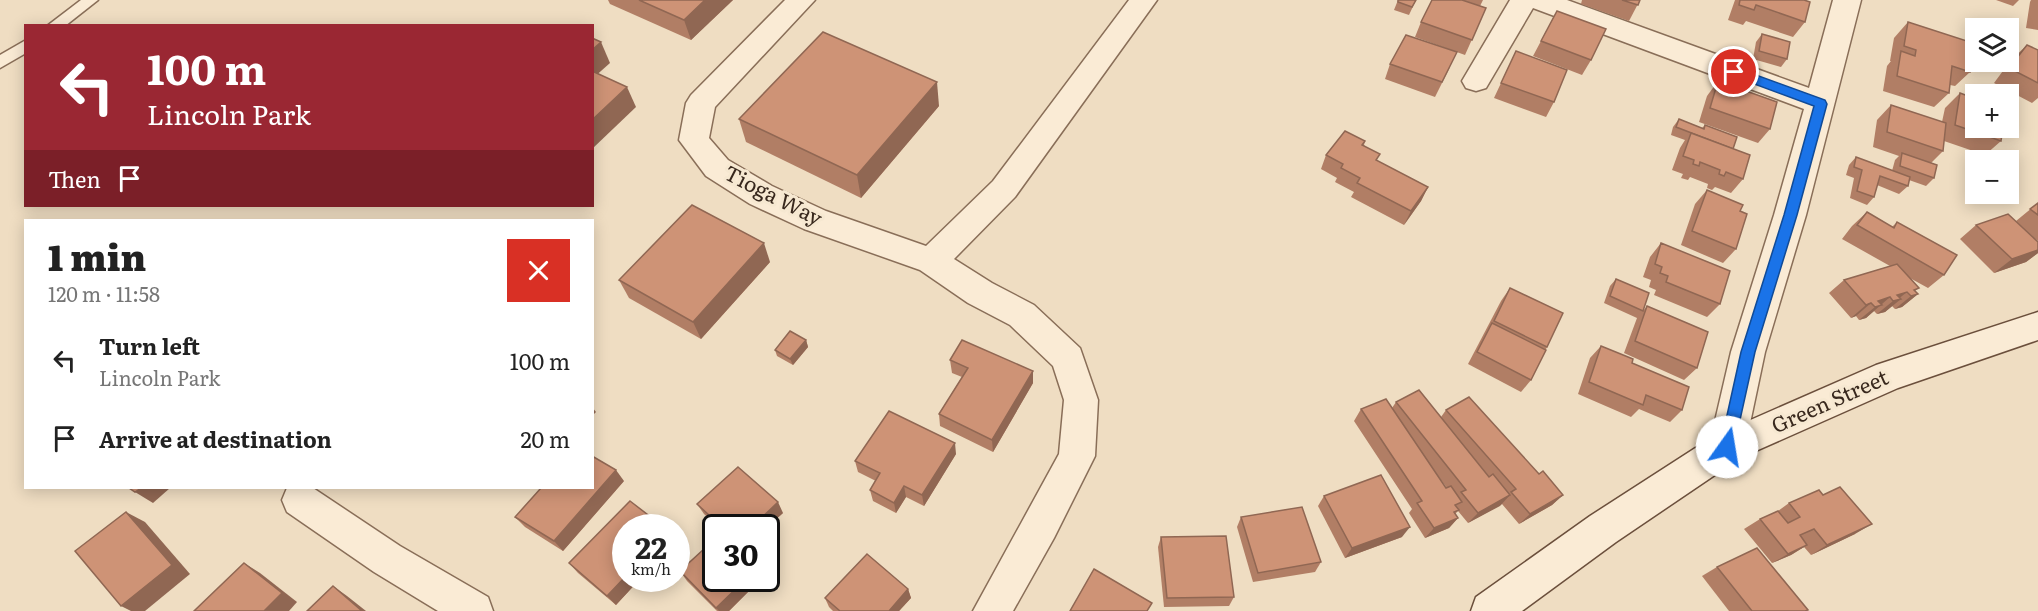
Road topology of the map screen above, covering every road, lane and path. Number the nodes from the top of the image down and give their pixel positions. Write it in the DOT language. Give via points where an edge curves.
graph roads {
  1 [pos="79,0"];
  2 [pos="91,0"];
  3 [pos="801,0"];
  4 [pos="1143,0"];
  5 [pos="1524,0"];
  6 [pos="1539,0"];
  7 [pos="1847,0"];
  8 [pos="58,22"];
  9 [pos="24,46"];
  10 [pos="0,62"];
  11 [pos="1476,81"];
  12 [pos="1821,104"];
  13 [pos="931,261"];
  14 [pos="2038,326"];
  15 [pos="1727,447"];
  16 [pos="300,500"];
  17 [pos="474,611"];
  18 [pos="992,611"];
  19 [pos="1490,611"];
  1 -- 8 [label="lane"];
  2 -- 8 [label="lane"];
  3 -- 13 [label="street, Tioga Way" via="701,103 694,140 717,168 761,195 815,220"];
  4 -- 13 [label="street" via="1004,189"];
  5 -- 11 [label="street"];
  6 -- 12 [label="street"];
  7 -- 12 [label="street"];
  9 -- 10 [label="lane"];
  12 -- 15 [label="street" via="1748,352"];
  13 -- 18 [label="street, Tioga Way" via="980,294 1023,315 1068,358 1081,400 1077,456"];
  14 -- 15 [label="street, Green Street" via="1888,376"];
  15 -- 19 [label="street, Green Street" via="1603,529"];
  16 -- 17 [label="street"];
}
